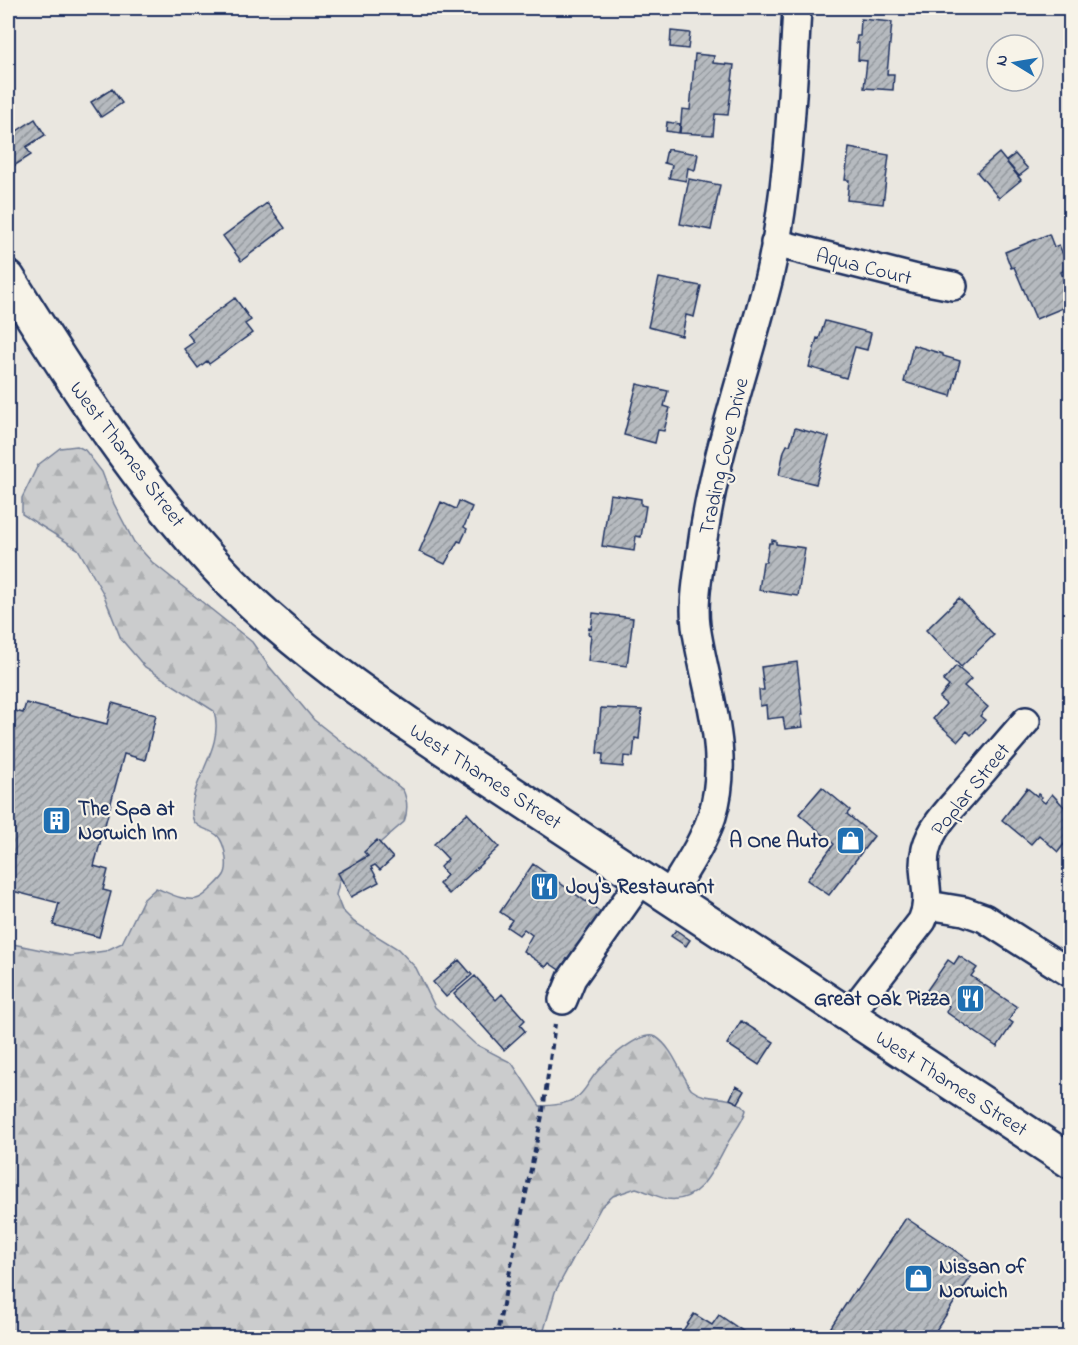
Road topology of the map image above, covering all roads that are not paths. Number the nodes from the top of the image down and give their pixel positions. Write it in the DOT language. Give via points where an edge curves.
graph roads {
  1 [pos="797,8"];
  2 [pos="775,243"];
  3 [pos="8,278"];
  4 [pos="953,286"];
  5 [pos="1026,721"];
  6 [pos="642,879"];
  7 [pos="669,896"];
  8 [pos="928,905"];
  9 [pos="1071,973"];
  10 [pos="563,1000"];
  11 [pos="849,1015"];
  12 [pos="1071,1161"];
  1 -- 2 [label="street, Trading Cove Drive" via="787,152"];
  2 -- 4 [label="street, Aqua Court"];
  2 -- 7 [label="street, Trading Cove Drive" via="716,466 697,583 696,623 718,744 717,794 702,838"];
  3 -- 6 [label="main road, West Thames Street" via="74,383 138,474 199,548 257,607 375,702"];
  5 -- 8 [label="street, Poplar Street" via="933,832 924,857"];
  6 -- 7 [label="main road, West Thames Street"];
  6 -- 10 [label="street" via="572,978"];
  7 -- 11 [label="main road, West Thames Street"];
  8 -- 9 [label="street" via="984,918"];
  8 -- 11 [label="street" via="922,921"];
  11 -- 12 [label="main road, West Thames Street"];
}
